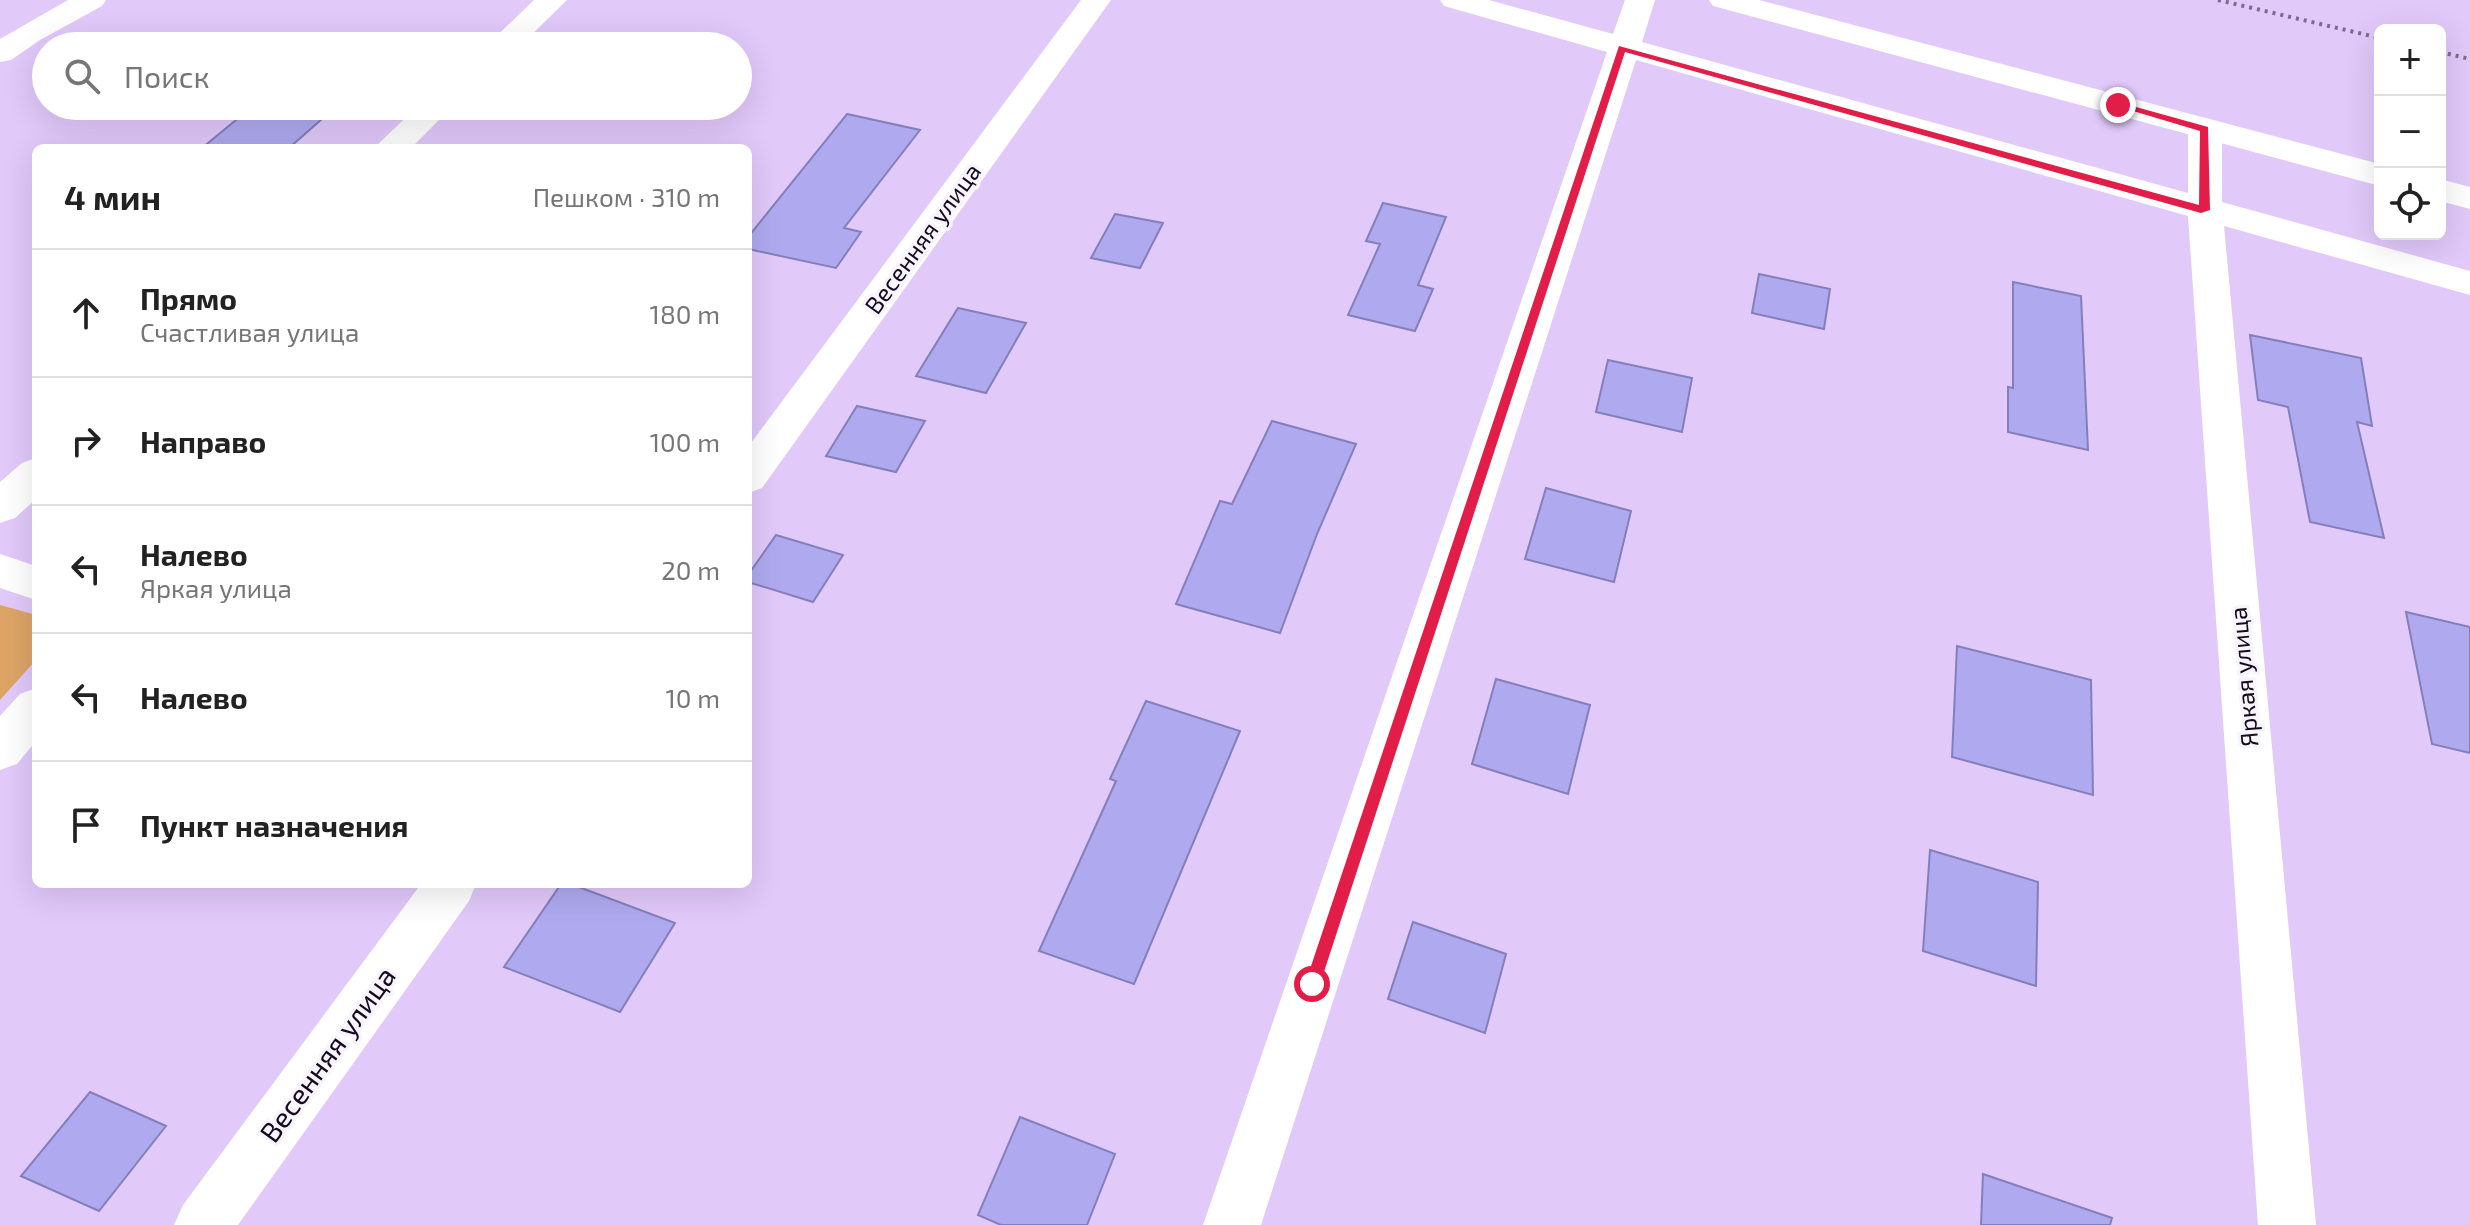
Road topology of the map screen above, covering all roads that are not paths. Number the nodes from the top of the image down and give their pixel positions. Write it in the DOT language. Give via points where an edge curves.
graph roads {
  1 [pos="91,0"];
  2 [pos="552,0"];
  3 [pos="1096,0"];
  4 [pos="1455,0"];
  5 [pos="1640,0"];
  6 [pos="1724,0"];
  7 [pos="517,32"];
  8 [pos="1622,48"];
  9 [pos="0,53"];
  10 [pos="422,120"];
  11 [pos="2205,129"];
  12 [pos="395,144"];
  13 [pos="2374,173"];
  14 [pos="2446,192"];
  15 [pos="2470,198"];
  16 [pos="2205,210"];
  17 [pos="2470,283"];
  18 [pos="752,472"];
  19 [pos="32,478"];
  20 [pos="0,507"];
  21 [pos="0,571"];
  22 [pos="32,582"];
  23 [pos="32,713"];
  24 [pos="0,749"];
  25 [pos="448,888"];
  26 [pos="203,1225"];
  27 [pos="1232,1225"];
  28 [pos="2287,1225"];
  1 -- 9 [label="street"];
  2 -- 7 [label="street"];
  3 -- 18 [label="street, Весенняя улица"];
  4 -- 8 [label="street"];
  5 -- 8 [label="street"];
  6 -- 11 [label="street"];
  8 -- 16 [label="street"];
  8 -- 27 [label="street"];
  10 -- 12 [label="street"];
  11 -- 13 [label="street"];
  11 -- 16 [label="street, Яркая улица"];
  14 -- 15 [label="street"];
  16 -- 17 [label="street"];
  16 -- 28 [label="street, Яркая улица"];
  19 -- 20 [label="street"];
  21 -- 22 [label="street"];
  23 -- 24 [label="street"];
  25 -- 26 [label="street, Весенняя улица"];
}
